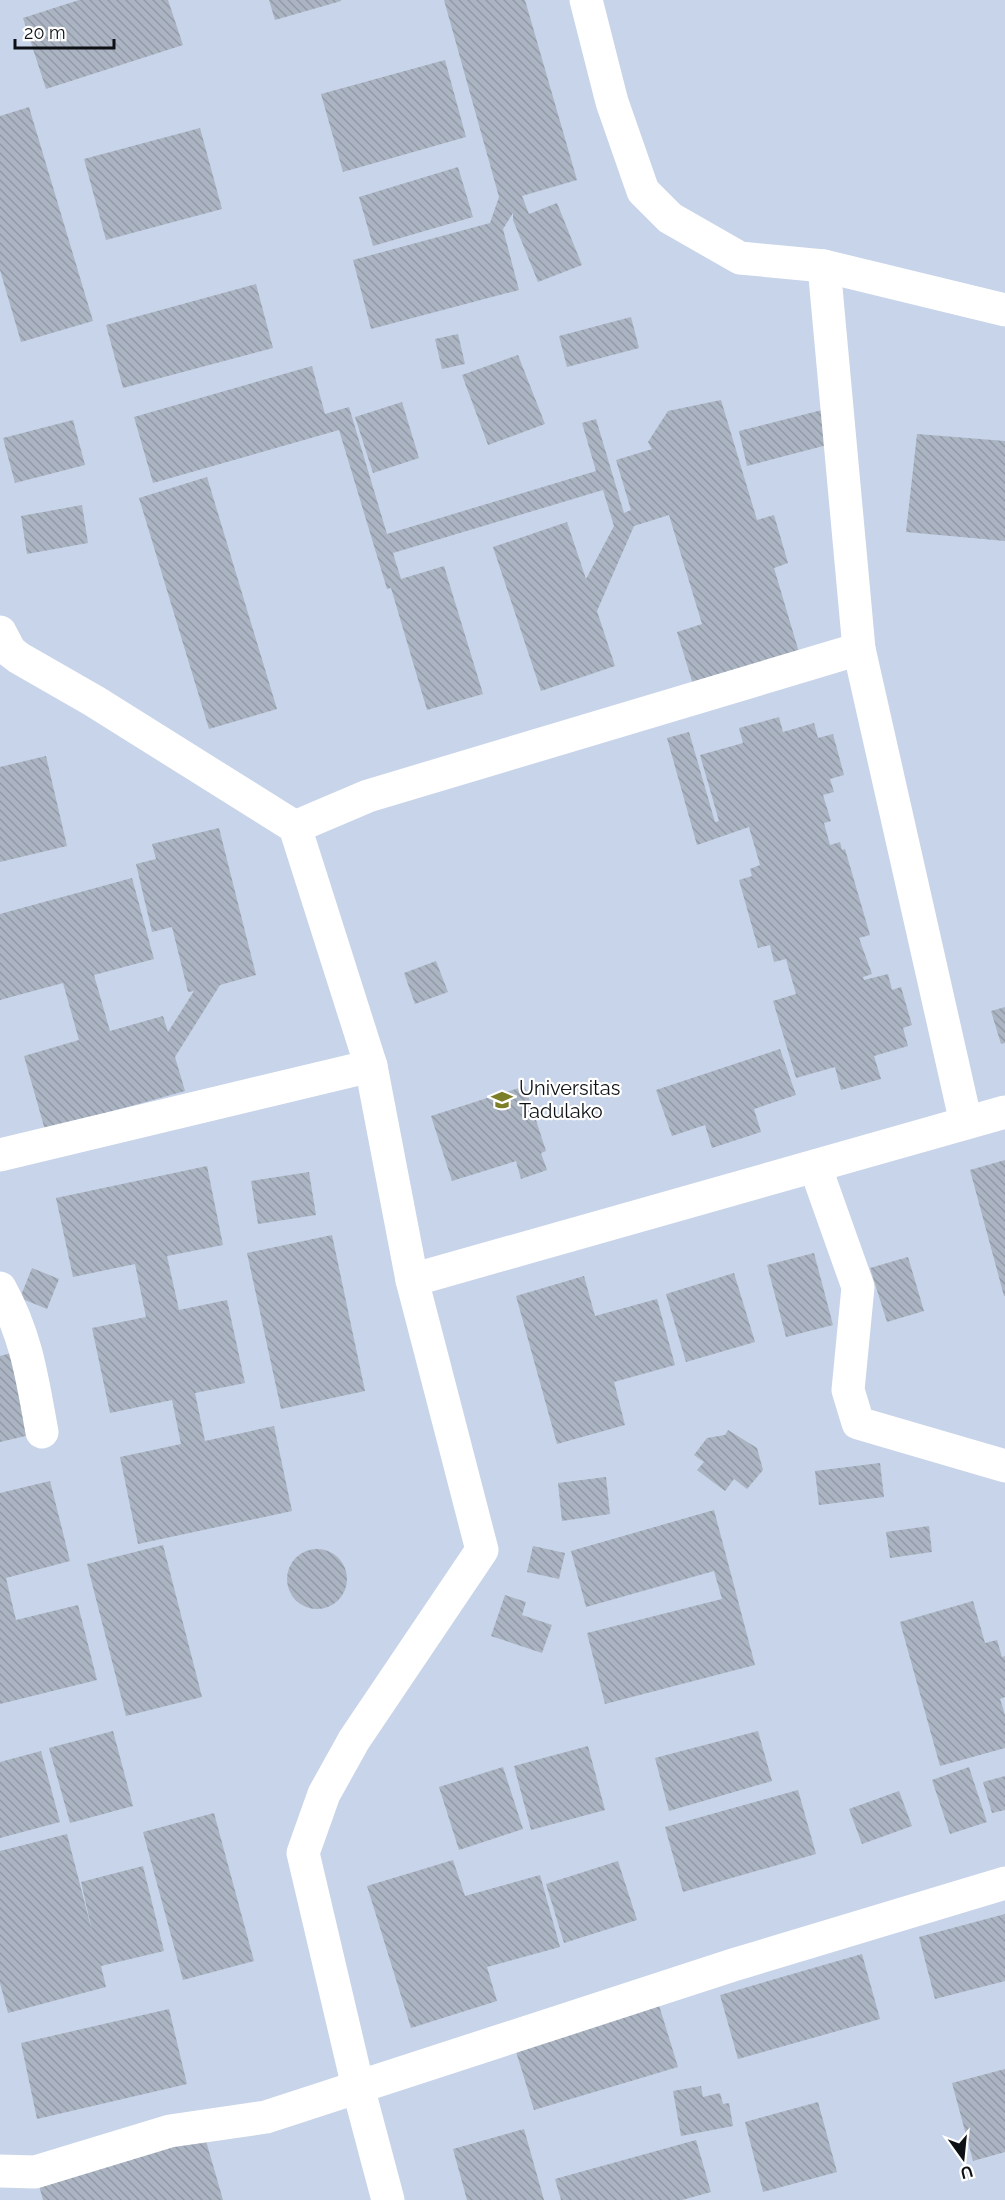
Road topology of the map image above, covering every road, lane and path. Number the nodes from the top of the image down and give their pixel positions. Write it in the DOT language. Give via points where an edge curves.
graph roads {
  1 [pos="586,0"];
  2 [pos="824,266"];
  3 [pos="1005,309"];
  4 [pos="859,649"];
  5 [pos="6,655"];
  6 [pos="295,827"];
  7 [pos="371,1066"];
  8 [pos="1005,1112"];
  9 [pos="966,1123"];
  10 [pos="0,1155"];
  11 [pos="815,1166"];
  12 [pos="412,1281"];
  13 [pos="0,1288"];
  14 [pos="42,1432"];
  15 [pos="1005,1466"];
  16 [pos="1005,1883"];
  17 [pos="358,2087"];
  18 [pos="0,2171"];
  19 [pos="388,2200"];
  1 -- 2 [label="lane" via="612,102 643,191 670,218 740,258"];
  2 -- 3 [label="lane"];
  2 -- 4 [label="lane"];
  4 -- 6 [label="lane" via="368,796"];
  4 -- 9 [label="lane"];
  5 -- 6 [label="lane" via="94,701"];
  6 -- 7 [label="lane"];
  7 -- 10 [label="lane"];
  7 -- 12 [label="lane"];
  8 -- 9 [label="lane"];
  9 -- 11 [label="lane"];
  11 -- 12 [label="lane"];
  11 -- 15 [label="lane" via="858,1287 848,1390 858,1423"];
  12 -- 17 [label="lane" via="482,1550 354,1740 324,1794 303,1853"];
  13 -- 14 [label="lane" via="17,1320 30,1364"];
  16 -- 17 [label="lane" via="744,1961"];
  17 -- 18 [label="lane" via="266,2117 170,2131 35,2172"];
  17 -- 19 [label="lane"];
}
